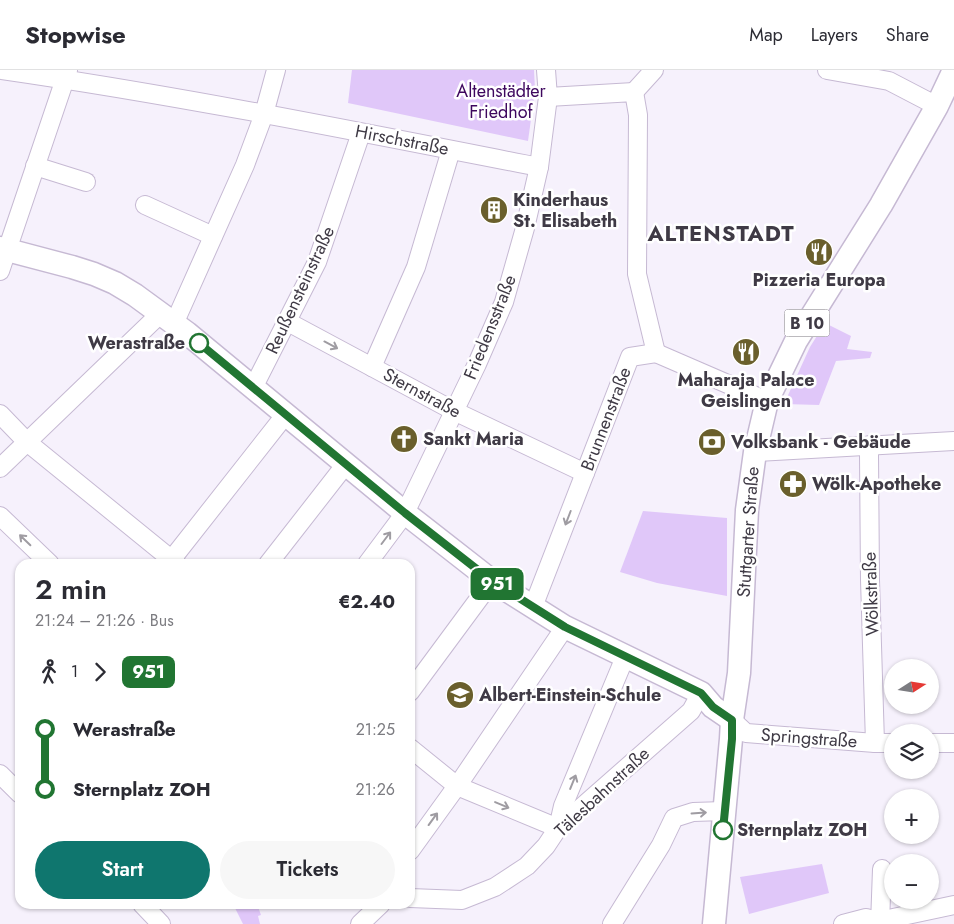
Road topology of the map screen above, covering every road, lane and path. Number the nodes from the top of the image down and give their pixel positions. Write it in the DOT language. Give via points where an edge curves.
graph roads {
  1 [pos="2,70"];
  2 [pos="276,70"];
  3 [pos="546,70"];
  4 [pos="654,70"];
  5 [pos="827,70"];
  6 [pos="954,70"];
  7 [pos="67,74"];
  8 [pos="634,92"];
  9 [pos="548,97"];
  10 [pos="936,106"];
  11 [pos="264,114"];
  12 [pos="361,132"];
  13 [pos="451,150"];
  14 [pos="36,166"];
  15 [pos="539,167"];
  16 [pos="86,182"];
  17 [pos="145,205"];
  18 [pos="213,236"];
  19 [pos="4,249"];
  20 [pos="0,271"];
  21 [pos="167,319"];
  22 [pos="288,322"];
  23 [pos="656,353"];
  24 [pos="372,367"];
  25 [pos="253,388"];
  26 [pos="767,400"];
  27 [pos="454,411"];
  28 [pos="0,414"];
  29 [pos="286,414"];
  30 [pos="954,441"];
  31 [pos="26,442"];
  32 [pos="870,445"];
  33 [pos="755,452"];
  34 [pos="346,464"];
  35 [pos="0,468"];
  36 [pos="585,473"];
  37 [pos="405,513"];
  38 [pos="0,516"];
  39 [pos="45,559"];
  40 [pos="168,559"];
  41 [pos="174,559"];
  42 [pos="272,559"];
  43 [pos="371,559"];
  44 [pos="492,581"];
  45 [pos="533,607"];
  46 [pos="565,627"];
  47 [pos="625,657"];
  48 [pos="415,685"];
  49 [pos="701,693"];
  50 [pos="732,720"];
  51 [pos="954,742"];
  52 [pos="875,743"];
  53 [pos="884,743"];
  54 [pos="939,743"];
  55 [pos="415,752"];
  56 [pos="2,778"];
  57 [pos="457,786"];
  58 [pos="15,790"];
  59 [pos="724,811"];
  60 [pos="558,828"];
  61 [pos="415,844"];
  62 [pos="882,869"];
  63 [pos="415,898"];
  64 [pos="954,905"];
  65 [pos="147,909"];
  66 [pos="879,922"];
  67 [pos="161,924"];
  68 [pos="612,924"];
  69 [pos="714,924"];
  70 [pos="842,924"];
  1 -- 7 [label="street, Hirschstraße"];
  2 -- 11 [label="street"];
  3 -- 9 [label="street, Friedensstraße"];
  4 -- 8 [label="street"];
  5 -- 10 [label="street" via="890,81"];
  6 -- 10 [label="main road, Stuttgarter Straße / B 10"];
  7 -- 11 [label="street, Hirschstraße"];
  7 -- 14 [label="street"];
  8 -- 9 [label="street"];
  8 -- 23 [label="street" via="638,115 637,274"];
  9 -- 15 [label="street, Friedensstraße"];
  10 -- 26 [label="main road, Stuttgarter Straße / B 10" via="881,205 796,341"];
  11 -- 12 [label="street, Hirschstraße"];
  11 -- 18 [label="street"];
  12 -- 13 [label="street, Hirschstraße"];
  12 -- 22 [label="street, Reußensteinstraße" via="323,246"];
  13 -- 15 [label="street, Hirschstraße"];
  13 -- 24 [label="street" via="416,267"];
  14 -- 16 [label="street"];
  14 -- 19 [label="street"];
  15 -- 27 [label="street, Friedensstraße" via="504,302"];
  17 -- 18 [label="street"];
  18 -- 21 [label="street"];
  19 -- 20 [label="street"];
  19 -- 21 [label="main road" via="72,267 115,283"];
  21 -- 25 [label="main road"];
  21 -- 31 [label="street"];
  22 -- 24 [label="street, Sternstraße, one-way"];
  22 -- 25 [label="street, Reußensteinstraße"];
  23 -- 26 [label="street"];
  23 -- 36 [label="street, Brunnenstraße" via="630,357"];
  24 -- 27 [label="street, Sternstraße"];
  25 -- 29 [label="main road"];
  26 -- 33 [label="main road, Stuttgarter Straße / B 10"];
  27 -- 36 [label="street, Sternstraße"];
  27 -- 37 [label="street, Friedensstraße"];
  28 -- 31 [label="street"];
  29 -- 34 [label="main road"];
  29 -- 41 [label="street"];
  30 -- 32 [label="street"];
  31 -- 35 [label="street"];
  31 -- 40 [label="street"];
  32 -- 33 [label="street"];
  32 -- 52 [label="street, Wölkstraße"];
  33 -- 50 [label="main road, Stuttgarter Straße / B 10" via="747,510 739,673"];
  34 -- 37 [label="main road"];
  34 -- 42 [label="street"];
  36 -- 45 [label="street, Brunnenstraße, one-way"];
  43 -- 37 [label="street, Friedensstraße, one-way"];
  37 -- 44 [label="main road"];
  39 -- 38 [label="street, one-way"];
  44 -- 45 [label="main road"];
  44 -- 48 [label="street"];
  45 -- 46 [label="main road"];
  46 -- 47 [label="main road"];
  46 -- 57 [label="street"];
  47 -- 49 [label="main road"];
  60 -- 47 [label="street, one-way" via="562,806"];
  49 -- 50 [label="main road" via="713,707"];
  49 -- 60 [label="street, Tälesbahnstraße" via="691,711"];
  50 -- 52 [label="street, Springstraße" via="746,733"];
  50 -- 59 [label="main road, Stuttgarter Straße / B 10"];
  51 -- 54 [label="street"];
  52 -- 53 [label="street, Springstraße"];
  55 -- 57 [label="street"];
  56 -- 58 [label="street"];
  57 -- 60 [label="street, one-way"];
  61 -- 57 [label="street, one-way"];
  68 -- 59 [label="street, one-way" via="674,818 693,812"];
  59 -- 69 [label="main road, Stuttgarter Straße / B 10"];
  60 -- 63 [label="street, Tälesbahnstraße" via="527,866 495,887 462,900"];
  62 -- 66 [label="street"];
  64 -- 66 [label="street"];
  65 -- 67 [label="street"];
  66 -- 70 [label="street" via="866,918"];
}
